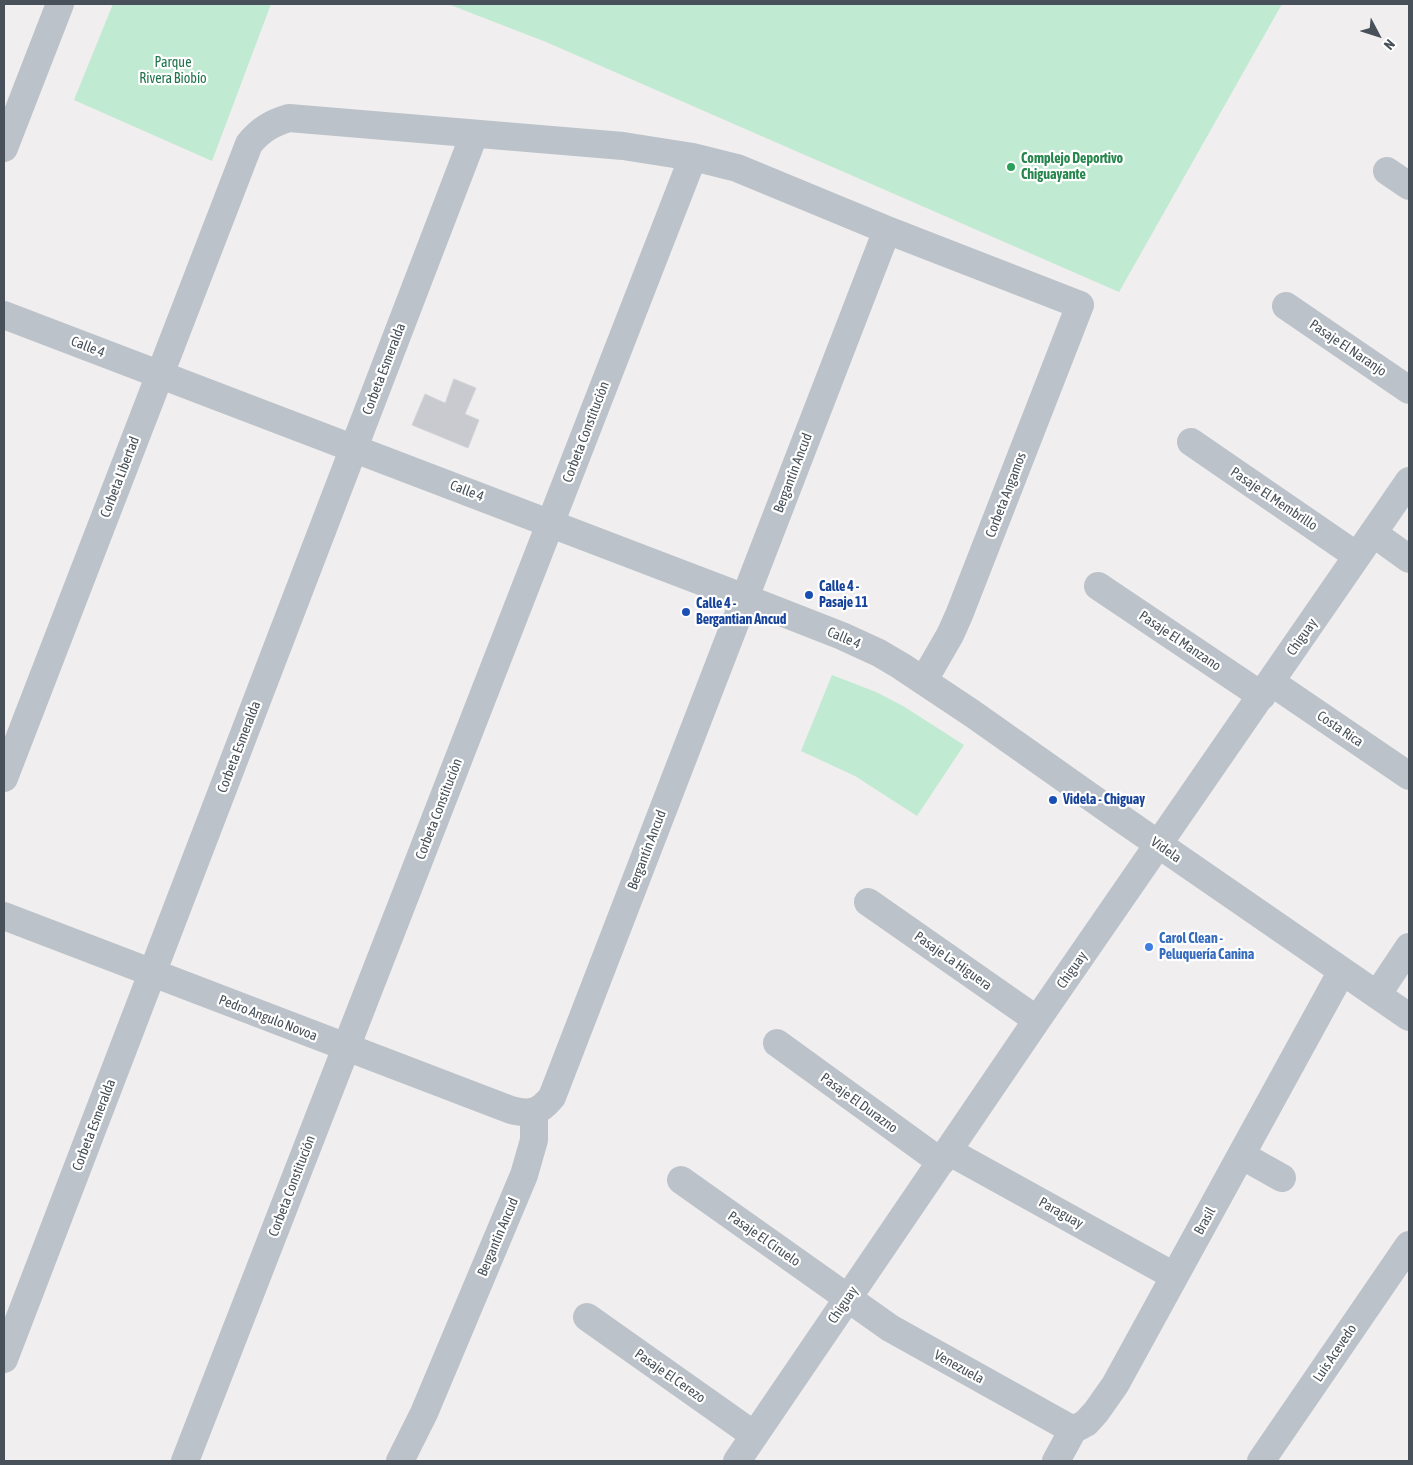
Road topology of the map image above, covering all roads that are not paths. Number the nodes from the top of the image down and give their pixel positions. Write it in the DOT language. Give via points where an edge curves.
graph roads {
  1 [pos="60,4"];
  2 [pos="474,135"];
  3 [pos="4,148"];
  4 [pos="693,157"];
  5 [pos="1387,171"];
  6 [pos="1409,186"];
  7 [pos="887,230"];
  8 [pos="1080,305"];
  9 [pos="1286,306"];
  10 [pos="4,315"];
  11 [pos="160,374"];
  12 [pos="1409,390"];
  13 [pos="1191,442"];
  14 [pos="354,448"];
  15 [pos="1409,481"];
  16 [pos="550,523"];
  17 [pos="1373,533"];
  18 [pos="1358,556"];
  19 [pos="1409,559"];
  20 [pos="1098,586"];
  21 [pos="745,598"];
  22 [pos="924,680"];
  23 [pos="1266,689"];
  24 [pos="1409,776"];
  25 [pos="4,778"];
  26 [pos="1159,845"];
  27 [pos="868,902"];
  28 [pos="4,916"];
  29 [pos="1409,947"];
  30 [pos="1342,971"];
  31 [pos="152,973"];
  32 [pos="1377,995"];
  33 [pos="1409,1017"];
  34 [pos="1037,1020"];
  35 [pos="776,1044"];
  36 [pos="346,1047"];
  37 [pos="534,1112"];
  38 [pos="1241,1155"];
  39 [pos="945,1156"];
  40 [pos="1282,1178"];
  41 [pos="680,1180"];
  42 [pos="1409,1245"];
  43 [pos="1174,1276"];
  44 [pos="848,1298"];
  45 [pos="587,1317"];
  46 [pos="4,1359"];
  47 [pos="1073,1430"];
  48 [pos="747,1453"];
  49 [pos="185,1461"];
  50 [pos="400,1461"];
  51 [pos="1056,1461"];
  52 [pos="1261,1461"];
  1 -- 3 [label="street"];
  2 -- 4 [label="street, Corbeta Libertad" via="623,146"];
  2 -- 11 [label="street, Corbeta Libertad" via="300,118 289,118 258,133 249,144 235,177"];
  2 -- 14 [label="street, Corbeta Esmeralda"];
  4 -- 7 [label="street, Corbeta Libertad" via="737,168"];
  4 -- 16 [label="street, Corbeta Constitución"];
  5 -- 6 [label="street"];
  7 -- 8 [label="street, Corbeta Libertad"];
  7 -- 21 [label="street, Bergantín Ancud"];
  8 -- 22 [label="street, Corbeta Angamos" via="959,615"];
  9 -- 12 [label="street, Pasaje El Naranjo"];
  10 -- 11 [label="street, Calle 4"];
  11 -- 14 [label="street, Calle 4"];
  11 -- 25 [label="street, Corbeta Libertad"];
  13 -- 18 [label="street, Pasaje El Membrillo"];
  14 -- 16 [label="street, Calle 4"];
  14 -- 31 [label="street, Corbeta Esmeralda"];
  15 -- 17 [label="street, Chiguay"];
  16 -- 21 [label="street, Calle 4"];
  16 -- 36 [label="street, Corbeta Constitución"];
  17 -- 18 [label="street, Chiguay"];
  17 -- 19 [label="street"];
  18 -- 23 [label="street, Chiguay"];
  20 -- 23 [label="street, Pasaje El Manzano"];
  21 -- 22 [label="street, Calle 4" via="842,636 879,653"];
  21 -- 37 [label="street, Bergantín Ancud" via="552,1097"];
  22 -- 26 [label="street, Videla"];
  23 -- 24 [label="street, Costa Rica"];
  23 -- 26 [label="street, Chiguay"];
  26 -- 30 [label="street, Videla"];
  26 -- 34 [label="street, Chiguay"];
  27 -- 34 [label="street, Pasaje La Higuera"];
  28 -- 31 [label="street, Pedro Angulo Novoa"];
  29 -- 32 [label="street"];
  30 -- 32 [label="street, Videla"];
  30 -- 38 [label="street, Brasil"];
  31 -- 36 [label="street, Pedro Angulo Novoa"];
  31 -- 46 [label="street, Corbeta Esmeralda"];
  32 -- 33 [label="street, Videla"];
  34 -- 39 [label="street, Chiguay"];
  35 -- 39 [label="street, Pasaje El Durazno"];
  36 -- 37 [label="street, Pedro Angulo Novoa" via="510,1110 523,1114"];
  36 -- 49 [label="street, Corbeta Constitución"];
  37 -- 50 [label="street, Bergantín Ancud" via="534,1140 524,1175 424,1413"];
  38 -- 40 [label="street"];
  38 -- 43 [label="street, Brasil"];
  39 -- 43 [label="street, Paraguay"];
  39 -- 44 [label="street, Chiguay"];
  41 -- 44 [label="street, Pasaje El Ciruelo"];
  42 -- 52 [label="street, Luis Acevedo"];
  43 -- 47 [label="street, Brasil" via="1106,1400 1086,1423"];
  44 -- 47 [label="street, Venezuela" via="890,1328"];
  44 -- 48 [label="street, Chiguay"];
  45 -- 48 [label="street, Pasaje El Cerezo"];
  47 -- 51 [label="street, Brasil"];
}
